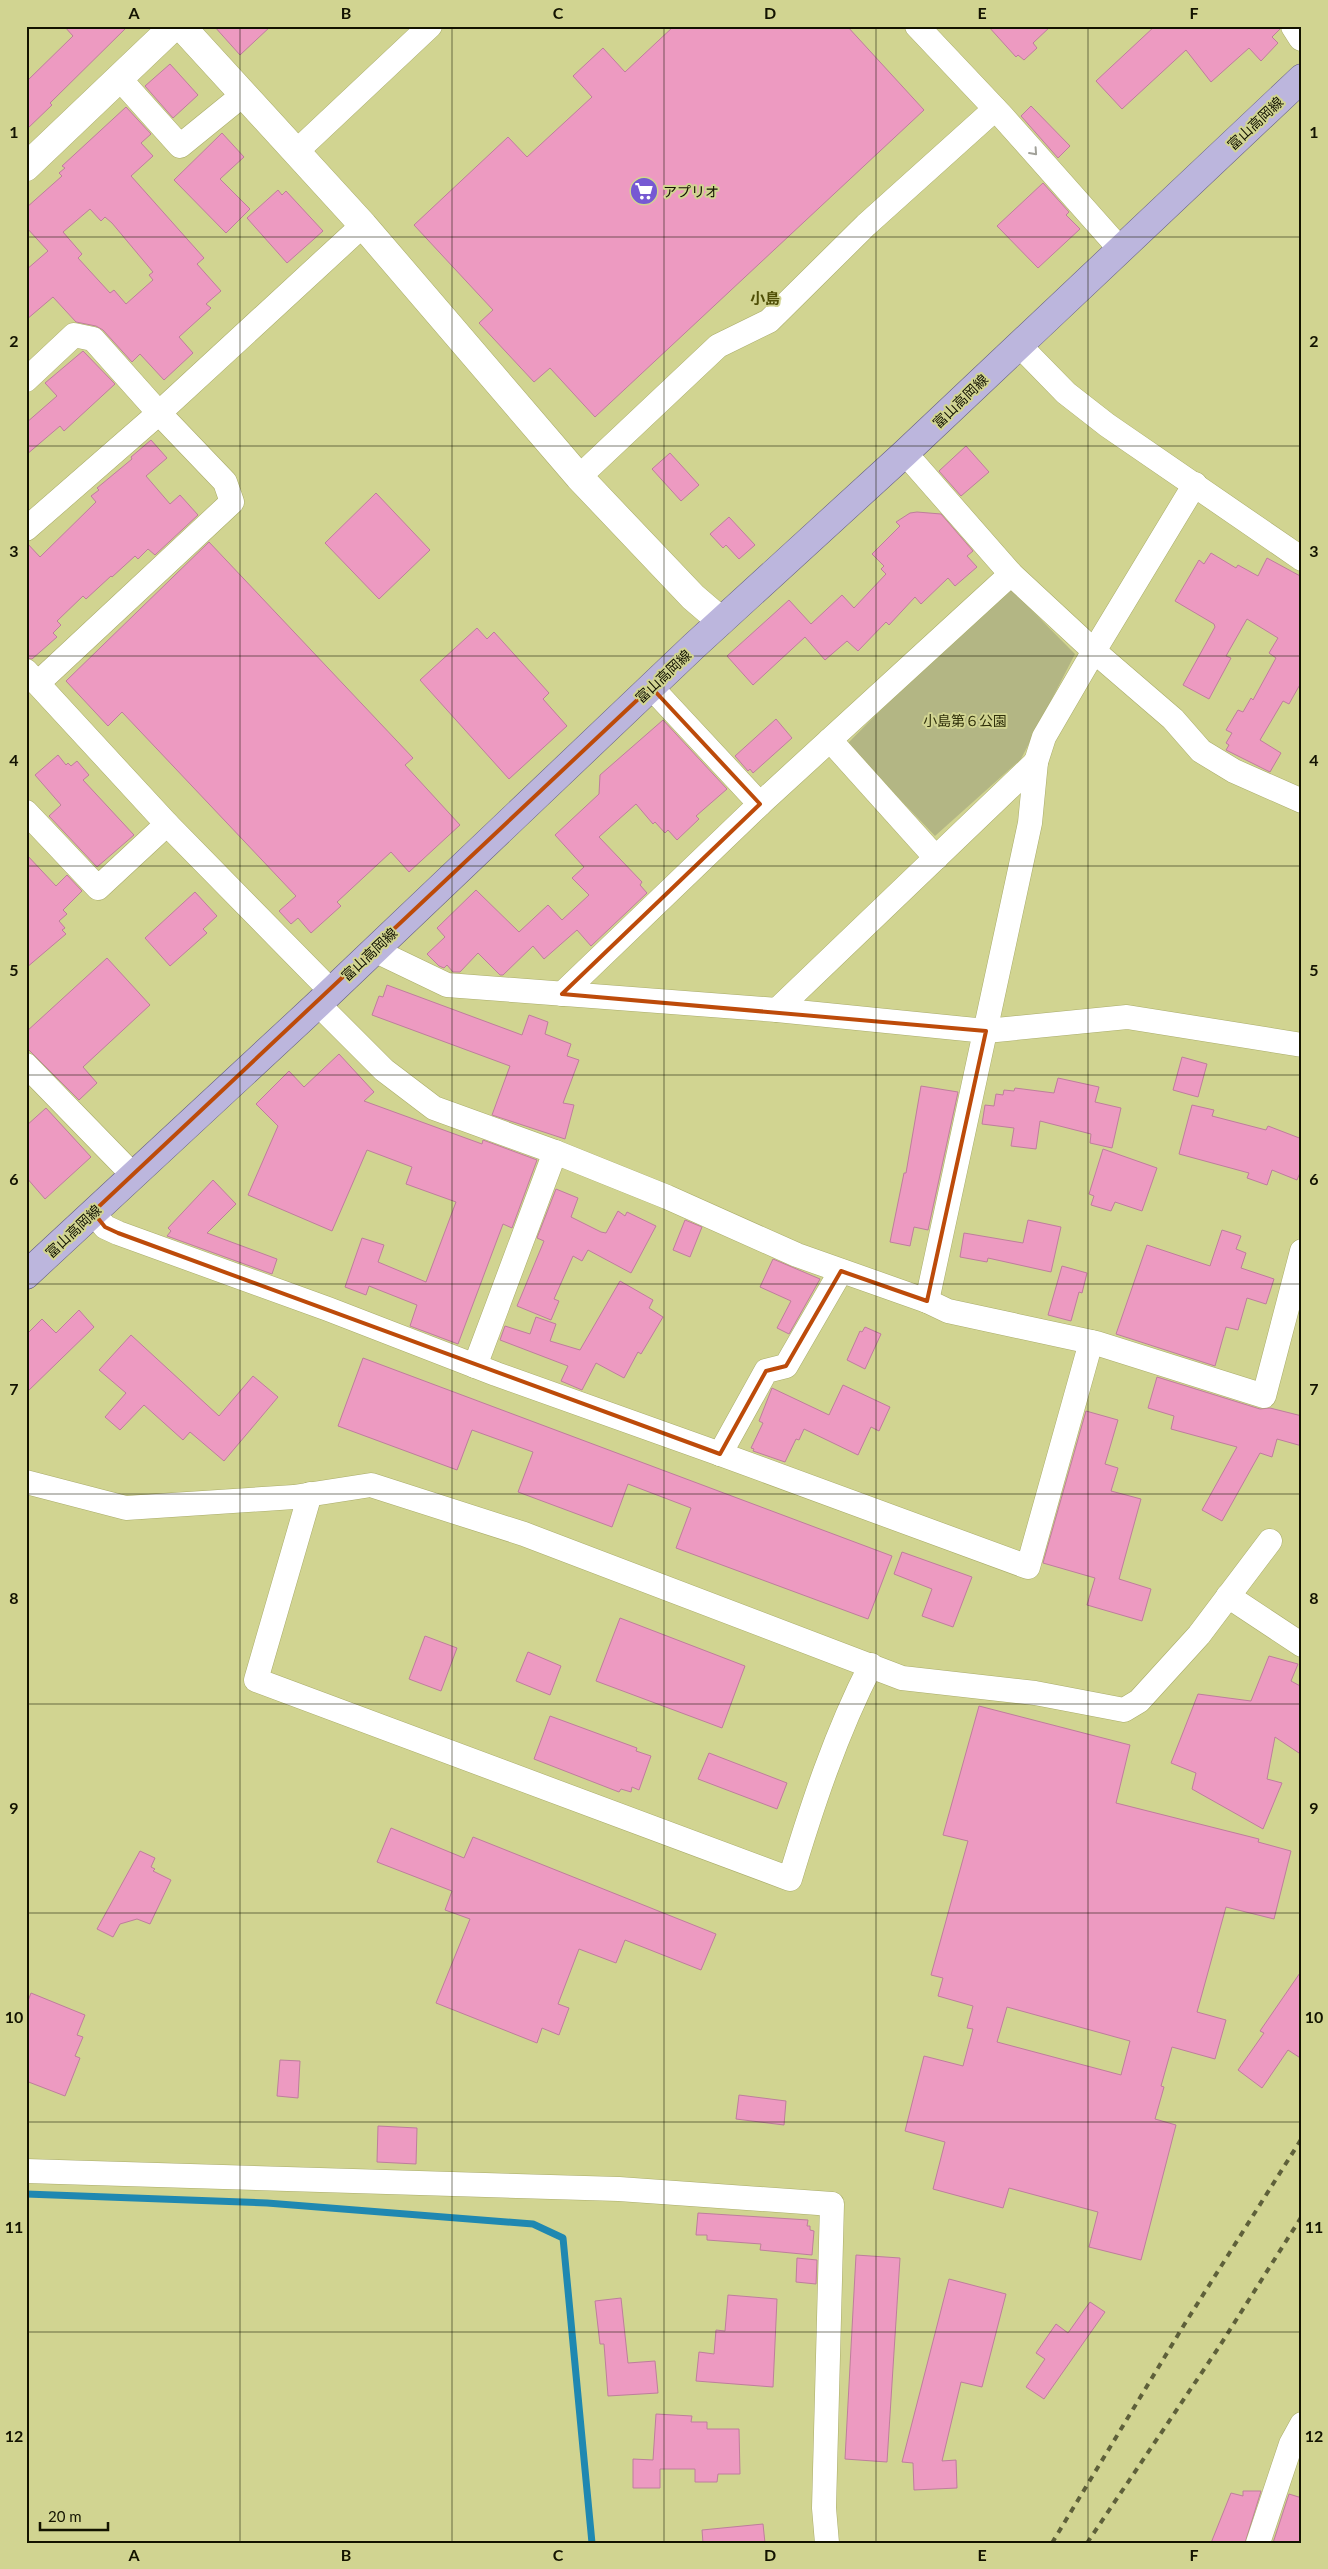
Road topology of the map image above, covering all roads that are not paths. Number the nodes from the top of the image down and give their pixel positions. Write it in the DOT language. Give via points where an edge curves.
graph roads {
  1 [pos="174,26"];
  2 [pos="181,26"];
  3 [pos="430,26"];
  4 [pos="917,26"];
  5 [pos="1295,26"];
  6 [pos="1302,37"];
  7 [pos="119,78"];
  8 [pos="1302,78"];
  9 [pos="244,94"];
  10 [pos="998,112"];
  11 [pos="297,152"];
  12 [pos="26,167"];
  13 [pos="363,225"];
  14 [pos="1120,249"];
  15 [pos="1019,344"];
  16 [pos="26,380"];
  17 [pos="159,413"];
  18 [pos="905,453"];
  19 [pos="580,477"];
  20 [pos="1195,484"];
  21 [pos="26,529"];
  22 [pos="1302,559"];
  23 [pos="1011,574"];
  24 [pos="721,621"];
  25 [pos="1094,651"];
  26 [pos="32,677"];
  27 [pos="651,687"];
  28 [pos="830,740"];
  29 [pos="1036,762"];
  30 [pos="1302,801"];
  31 [pos="760,804"];
  32 [pos="26,812"];
  33 [pos="167,824"];
  34 [pos="936,858"];
  35 [pos="374,950"];
  36 [pos="562,994"];
  37 [pos="324,997"];
  38 [pos="777,1010"];
  39 [pos="986,1031"];
  40 [pos="1302,1045"];
  41 [pos="26,1065"];
  42 [pos="555,1152"];
  43 [pos="133,1175"];
  44 [pos="93,1212"];
  45 [pos="1302,1252"];
  46 [pos="841,1271"];
  47 [pos="26,1275"];
  48 [pos="928,1301"];
  49 [pos="1091,1342"];
  50 [pos="475,1366"];
  51 [pos="720,1454"];
  52 [pos="26,1482"];
  53 [pos="310,1494"];
  54 [pos="1270,1542"];
  55 [pos="1228,1596"];
  56 [pos="1302,1645"];
  57 [pos="871,1665"];
  58 [pos="26,2171"];
  59 [pos="1302,2424"];
  60 [pos="826,2543"];
  61 [pos="1258,2543"];
  1 -- 7 [label="street"];
  2 -- 9 [label="street"];
  3 -- 11 [label="street"];
  4 -- 10 [label="street"];
  5 -- 6 [label="street"];
  7 -- 9 [label="street" via="180,146"];
  7 -- 12 [label="street"];
  8 -- 14 [label="main road, 富山高岡線"];
  9 -- 11 [label="street"];
  10 -- 14 [label="street, one-way"];
  10 -- 19 [label="street" via="866,225 769,321 718,346"];
  11 -- 13 [label="street"];
  13 -- 17 [label="street"];
  13 -- 19 [label="street"];
  14 -- 15 [label="main road, 富山高岡線"];
  15 -- 18 [label="main road, 富山高岡線"];
  15 -- 20 [label="street" via="1066,392 1100,420"];
  16 -- 17 [label="street" via="74,335 93,339"];
  17 -- 21 [label="street"];
  17 -- 26 [label="street" via="225,482 232,502"];
  18 -- 23 [label="street"];
  18 -- 24 [label="main road, 富山高岡線"];
  19 -- 24 [label="street" via="693,597"];
  20 -- 22 [label="street"];
  20 -- 25 [label="street"];
  23 -- 25 [label="street"];
  23 -- 28 [label="street"];
  24 -- 27 [label="main road, 富山高岡線"];
  25 -- 29 [label="street" via="1044,737"];
  25 -- 30 [label="street" via="1173,719 1201,751 1234,771"];
  26 -- 33 [label="street"];
  27 -- 31 [label="street"];
  27 -- 35 [label="main road, 富山高岡線"];
  28 -- 31 [label="street"];
  28 -- 34 [label="street"];
  29 -- 34 [label="street"];
  29 -- 39 [label="street" via="1030,823"];
  31 -- 36 [label="street"];
  32 -- 33 [label="street" via="98,888"];
  33 -- 37 [label="street"];
  34 -- 38 [label="street"];
  35 -- 36 [label="street" via="448,985"];
  35 -- 37 [label="main road, 富山高岡線"];
  36 -- 38 [label="street"];
  37 -- 42 [label="street" via="384,1070 434,1108"];
  37 -- 43 [label="main road, 富山高岡線"];
  38 -- 39 [label="street"];
  39 -- 40 [label="street" via="1128,1017"];
  39 -- 48 [label="street"];
  41 -- 43 [label="street"];
  42 -- 46 [label="street"];
  42 -- 50 [label="street"];
  43 -- 44 [label="main road, 富山高岡線"];
  44 -- 47 [label="main road, 富山高岡線"];
  44 -- 50 [label="street" via="105,1227 118,1233"];
  45 -- 49 [label="street" via="1264,1396"];
  46 -- 48 [label="street"];
  46 -- 51 [label="street" via="786,1366 766,1371"];
  48 -- 49 [label="street" via="948,1311"];
  49 -- 51 [label="street" via="1028,1567"];
  50 -- 51 [label="street"];
  52 -- 53 [label="street" via="126,1508"];
  53 -- 57 [label="street" via="371,1485 524,1534"];
  53 -- 57 [label="street" via="256,1680 790,1878 851,1704"];
  54 -- 55 [label="street"];
  55 -- 56 [label="street"];
  55 -- 57 [label="street" via="1199,1635 1145,1694 1124,1710 1035,1693 902,1678"];
  58 -- 60 [label="street" via="620,2188 832,2204 824,2508"];
  59 -- 61 [label="street" via="1291,2444"];
}
